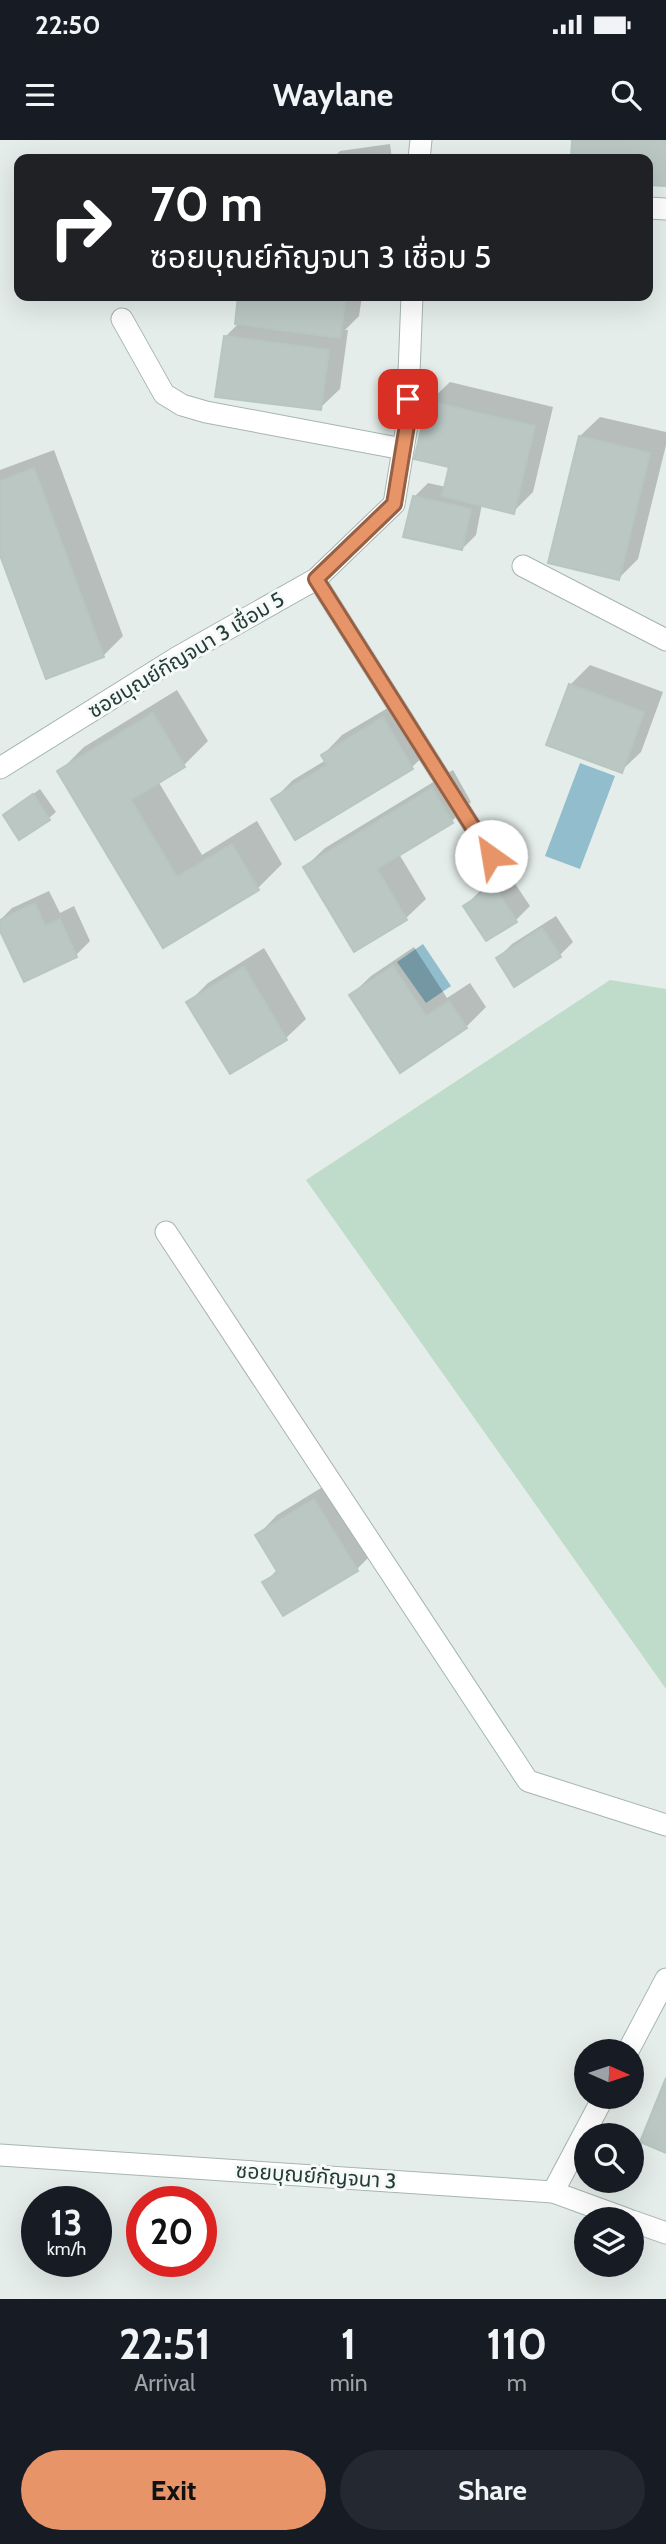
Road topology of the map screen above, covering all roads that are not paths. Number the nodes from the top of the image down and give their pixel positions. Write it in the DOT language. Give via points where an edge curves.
graph roads {
  1 [pos="412,301"];
  2 [pos="122,319"];
  3 [pos="403,449"];
  4 [pos="523,566"];
  5 [pos="316,579"];
  6 [pos="666,640"];
  7 [pos="0,768"];
  8 [pos="491,856"];
  9 [pos="166,1232"];
  10 [pos="666,1825"];
  11 [pos="665,1985"];
  12 [pos="635,2039"];
  13 [pos="597,2109"];
  14 [pos="0,2155"];
  15 [pos="553,2192"];
  16 [pos="594,2207"];
  17 [pos="644,2226"];
  18 [pos="666,2234"];
  1 -- 3 [label="street, ซอยบุณย์กัญจนา 3 เชื่อม 5"];
  2 -- 3 [label="street" via="164,394 182,405"];
  3 -- 5 [label="street, ซอยบุณย์กัญจนา 3 เชื่อม 5" via="394,504"];
  4 -- 6 [label="street"];
  5 -- 7 [label="street, ซอยบุณย์กัญจนา 3 เชื่อม 5" via="178,657"];
  5 -- 8 [label="lane"];
  9 -- 10 [label="street" via="528,1781"];
  11 -- 12 [label="street"];
  13 -- 15 [label="street"];
  14 -- 15 [label="street, ซอยบุณย์กัญจนา 3"];
  15 -- 16 [label="street, ซอยบุณย์กัญจนา 3"];
  17 -- 18 [label="street, ซอยบุณย์กัญจนา 3"];
}
